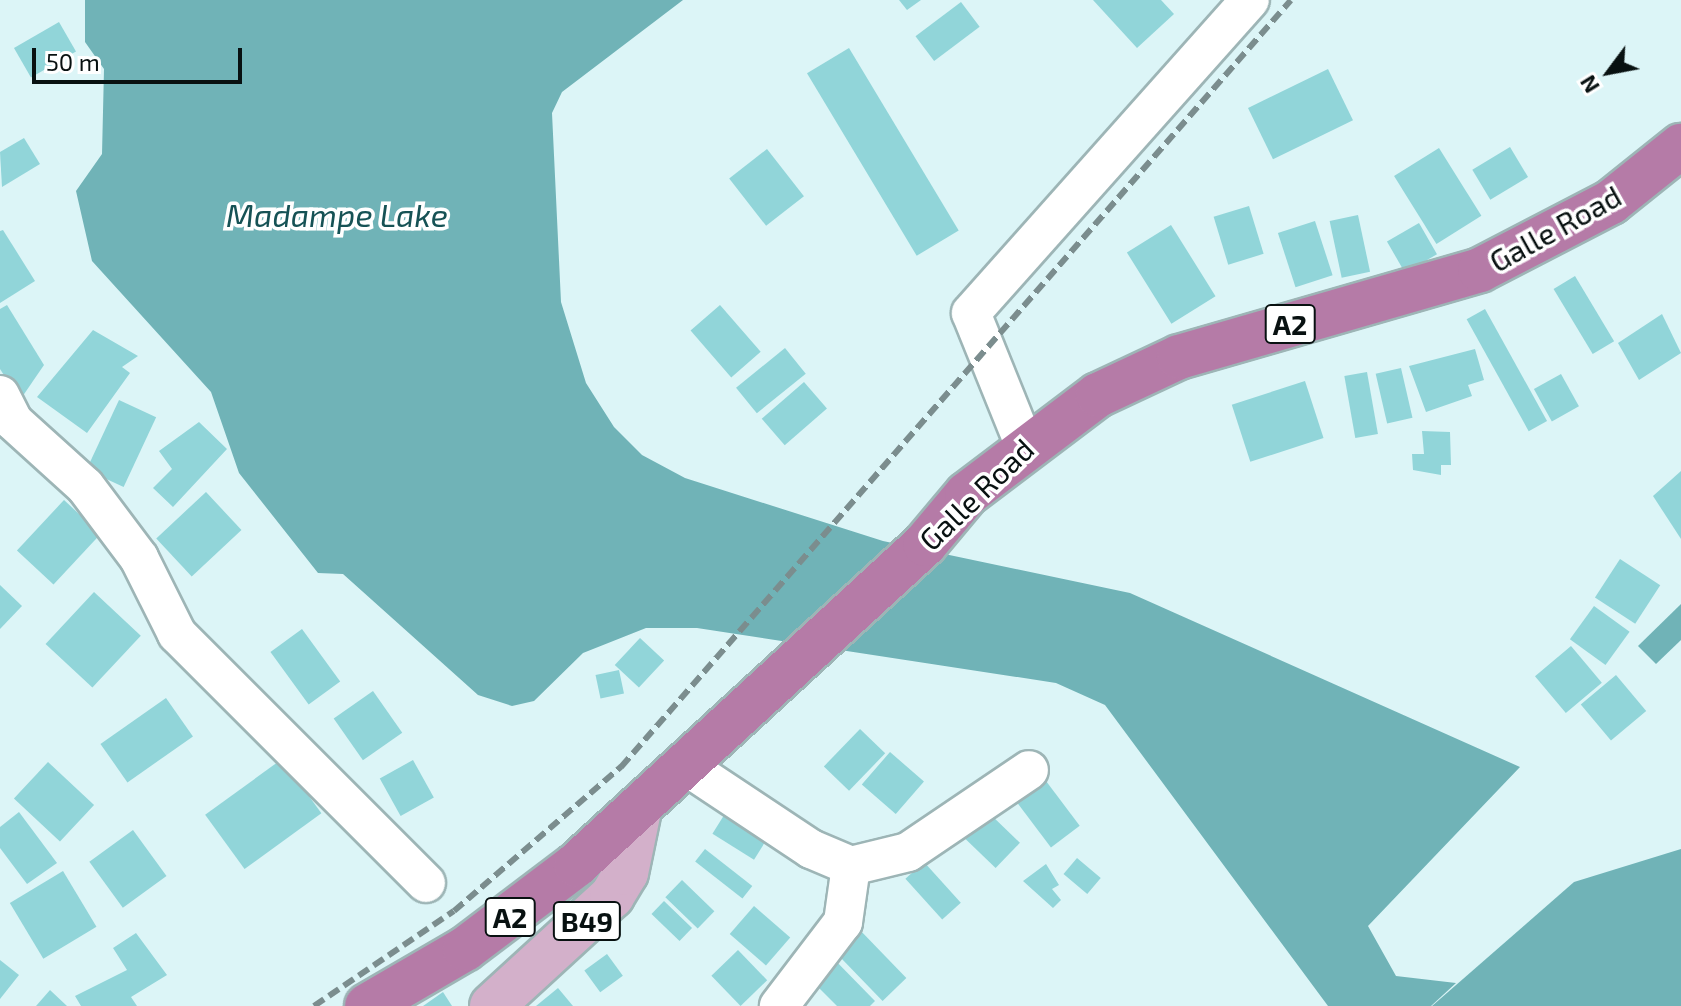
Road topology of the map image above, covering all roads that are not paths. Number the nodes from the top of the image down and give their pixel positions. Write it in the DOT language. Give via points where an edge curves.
graph roads {
  1 [pos="1250,0"];
  2 [pos="1681,146"];
  3 [pos="0,395"];
  4 [pos="1024,444"];
  5 [pos="686,766"];
  6 [pos="1029,770"];
  7 [pos="639,810"];
  8 [pos="851,866"];
  9 [pos="426,883"];
  10 [pos="367,1006"];
  11 [pos="492,1006"];
  12 [pos="779,1006"];
  1 -- 4 [label="street" via="971,313"];
  2 -- 4 [label="highway, Galle Road / A2" via="1611,202 1480,270 1179,357 1098,395"];
  3 -- 9 [label="street" via="13,421 94,498 139,558 177,634"];
  4 -- 5 [label="highway, Galle Road / A2" via="925,544 761,687"];
  5 -- 7 [label="highway, Galle Road / A2"];
  5 -- 8 [label="street" via="811,849"];
  6 -- 8 [label="street" via="908,852"];
  7 -- 10 [label="highway, Galle Road / A2" via="511,917"];
  7 -- 11 [label="main road, B49" via="626,873 612,896"];
  8 -- 12 [label="street" via="843,922"];
}
